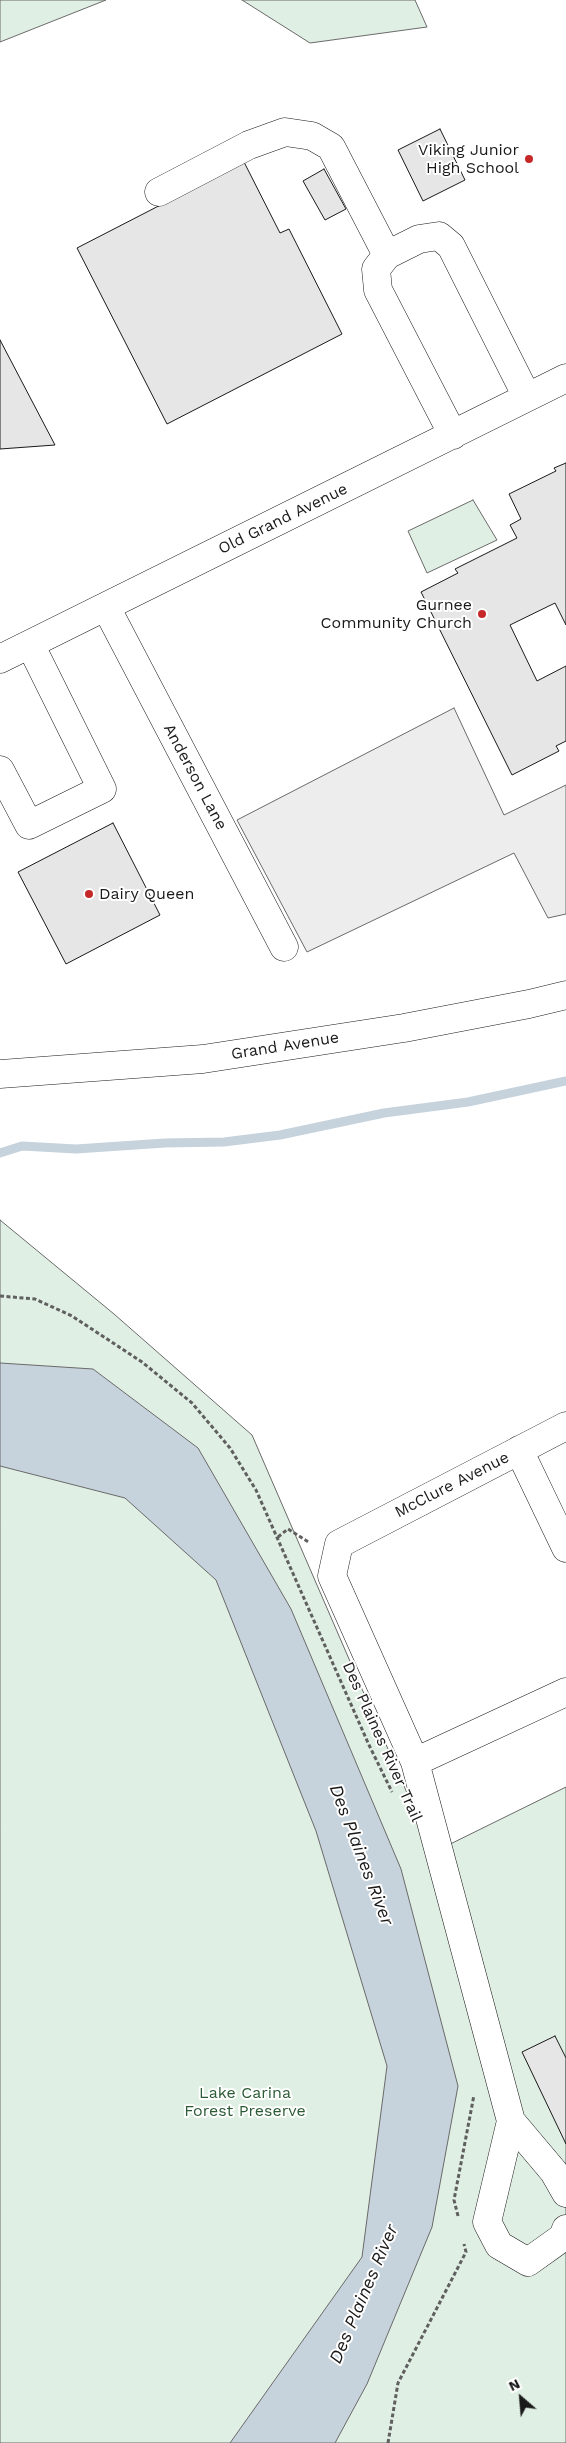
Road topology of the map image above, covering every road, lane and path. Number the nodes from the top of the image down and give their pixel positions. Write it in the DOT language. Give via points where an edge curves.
graph roads {
  1 [pos="159,192"];
  2 [pos="388,255"];
  3 [pos="566,378"];
  4 [pos="527,397"];
  5 [pos="452,435"];
  6 [pos="106,607"];
  7 [pos="30,644"];
  8 [pos="0,659"];
  9 [pos="0,770"];
  10 [pos="284,946"];
  11 [pos="566,995"];
  12 [pos="0,1074"];
  13 [pos="0,1296"];
  14 [pos="566,1426"];
  15 [pos="519,1450"];
  16 [pos="278,1537"];
  17 [pos="339,1544"];
  18 [pos="566,1548"];
  19 [pos="566,1692"];
  20 [pos="415,1762"];
  21 [pos="394,1796"];
  22 [pos="475,2087"];
  23 [pos="511,2121"];
  24 [pos="566,2193"];
  25 [pos="458,2217"];
  26 [pos="566,2229"];
  27 [pos="462,2234"];
  28 [pos="388,2443"];
  1 -- 2 [label="street" via="249,145 285,132 312,136 331,147"];
  2 -- 4 [label="street" via="419,239 439,236 451,246"];
  2 -- 5 [label="street" via="376,269 378,290"];
  3 -- 4 [label="street, Old Grand Avenue"];
  4 -- 5 [label="street, Old Grand Avenue"];
  5 -- 6 [label="street, Old Grand Avenue"];
  6 -- 7 [label="street, Old Grand Avenue"];
  6 -- 10 [label="street, Anderson Lane"];
  7 -- 8 [label="street, Old Grand Avenue"];
  7 -- 9 [label="street" via="102,789 29,825"];
  11 -- 12 [label="street, Grand Avenue" via="404,1028 203,1059"];
  13 -- 16 [label="path, Des Plaines River Trail" via="35,1299 72,1316 142,1362 192,1403 230,1448 256,1490"];
  14 -- 15 [label="street, McClure Avenue"];
  15 -- 17 [label="street, McClure Avenue"];
  15 -- 18 [label="street"];
  16 -- 17 [label="path" via="288,1529 324,1551"];
  16 -- 21 [label="path, Des Plaines River Trail"];
  17 -- 20 [label="street" via="332,1576"];
  19 -- 20 [label="street"];
  20 -- 23 [label="street"];
  22 -- 25 [label="path" via="454,2200"];
  23 -- 24 [label="street" via="554,2172"];
  23 -- 26 [label="street" via="487,2222 499,2244 528,2262 563,2237"];
  27 -- 28 [label="path" via="466,2252 398,2383"];
}
